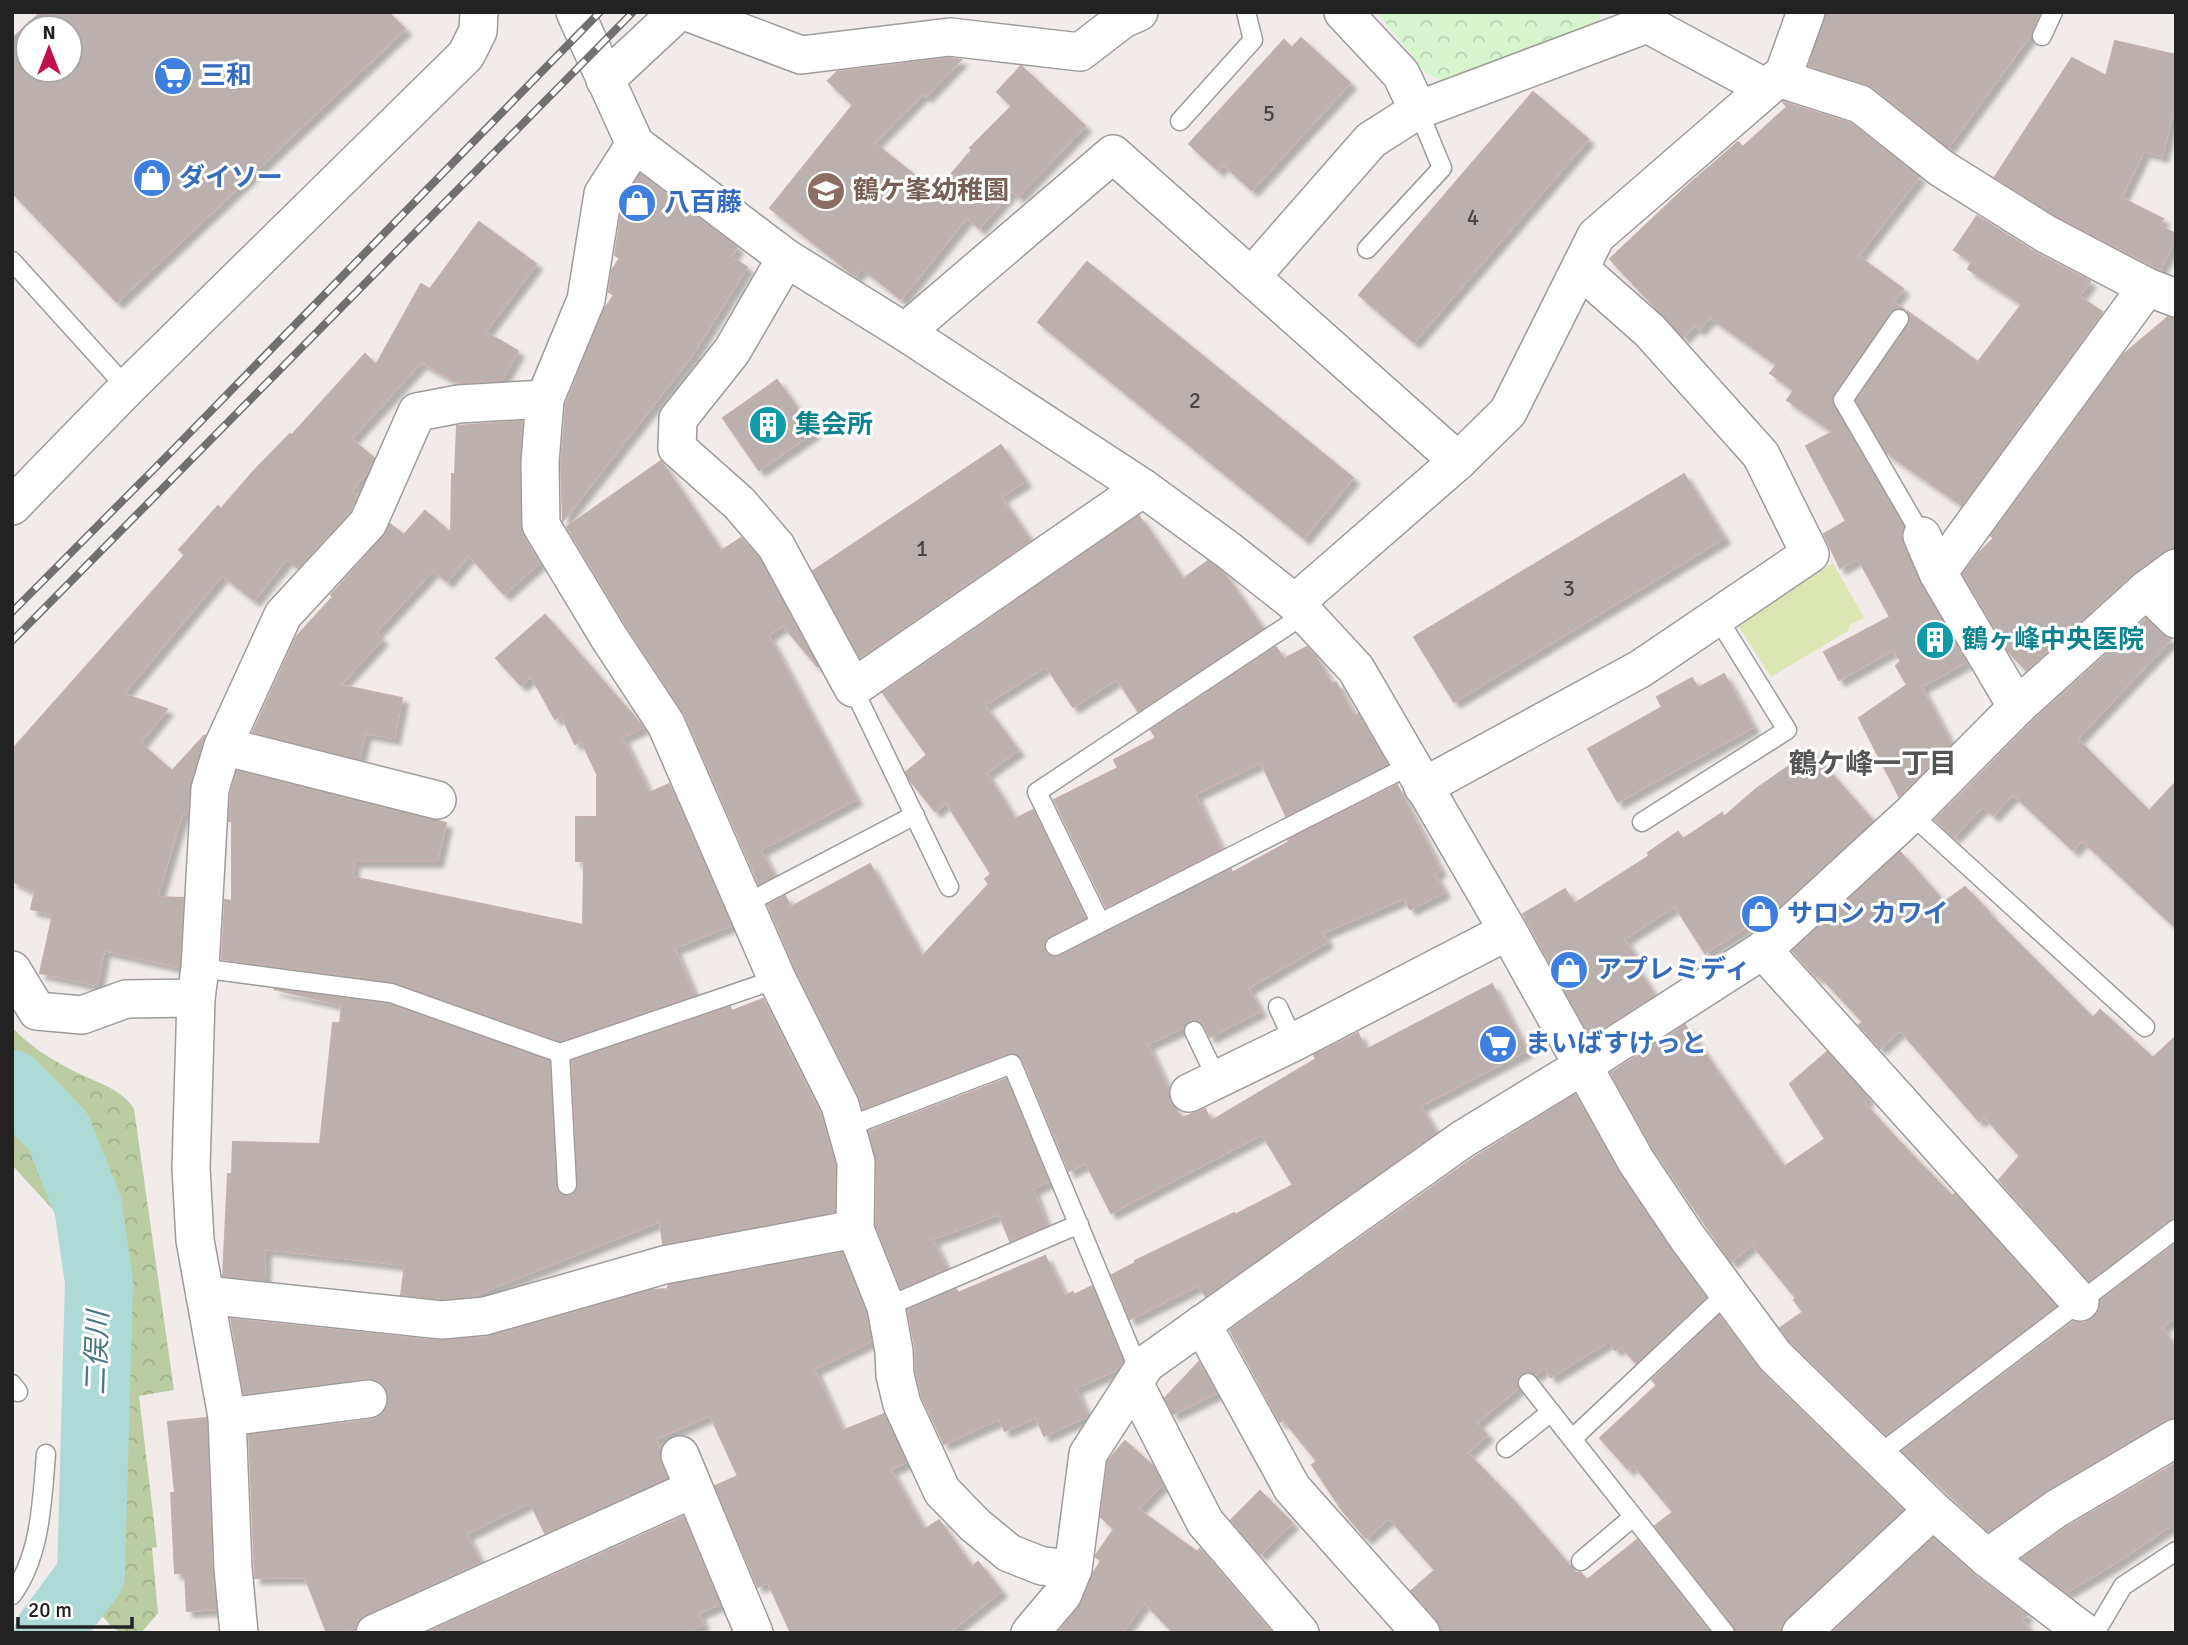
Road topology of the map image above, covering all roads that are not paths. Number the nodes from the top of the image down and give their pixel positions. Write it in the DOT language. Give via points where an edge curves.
graph roads {
  1 [pos="479,12"];
  2 [pos="575,12"];
  3 [pos="678,12"];
  4 [pos="687,12"];
  5 [pos="1246,12"];
  6 [pos="1343,12"];
  7 [pos="1806,12"];
  8 [pos="2053,12"];
  9 [pos="1129,14"];
  10 [pos="1643,18"];
  11 [pos="2042,36"];
  12 [pos="605,80"];
  13 [pos="1772,83"];
  14 [pos="1418,110"];
  15 [pos="1180,121"];
  16 [pos="635,144"];
  17 [pos="1367,249"];
  18 [pos="786,258"];
  19 [pos="12,261"];
  20 [pos="1580,269"];
  21 [pos="1251,277"];
  22 [pos="2161,293"];
  23 [pos="1899,319"];
  24 [pos="905,332"];
  25 [pos="127,388"];
  26 [pos="545,400"];
  27 [pos="1458,461"];
  28 [pos="1143,488"];
  29 [pos="12,506"];
  30 [pos="1922,536"];
  31 [pos="2176,568"];
  32 [pos="1938,573"];
  33 [pos="2146,590"];
  34 [pos="1300,608"];
  35 [pos="1717,617"];
  36 [pos="2176,619"];
  37 [pos="853,688"];
  38 [pos="2017,707"];
  39 [pos="223,746"];
  40 [pos="1417,776"];
  41 [pos="437,800"];
  42 [pos="1911,814"];
  43 [pos="915,815"];
  44 [pos="1642,822"];
  45 [pos="949,887"];
  46 [pos="745,904"];
  47 [pos="1100,922"];
  48 [pos="1508,931"];
  49 [pos="1055,946"];
  50 [pos="1763,950"];
  51 [pos="12,970"];
  52 [pos="777,979"];
  53 [pos="198,983"];
  54 [pos="1278,1007"];
  55 [pos="2145,1027"];
  56 [pos="1194,1031"];
  57 [pos="1294,1042"];
  58 [pos="560,1053"];
  59 [pos="1584,1065"];
  60 [pos="1203,1086"];
  61 [pos="846,1127"];
  62 [pos="567,1185"];
  63 [pos="1079,1223"];
  64 [pos="855,1228"];
  65 [pos="2176,1230"];
  66 [pos="1728,1292"];
  67 [pos="205,1295"];
  68 [pos="2080,1302"];
  69 [pos="887,1307"];
  70 [pos="1202,1324"];
  71 [pos="1137,1378"];
  72 [pos="1528,1384"];
  73 [pos="368,1399"];
  74 [pos="1551,1412"];
  75 [pos="227,1417"];
  76 [pos="2176,1438"];
  77 [pos="1572,1439"];
  78 [pos="1506,1448"];
  79 [pos="46,1454"];
  80 [pos="680,1455"];
  81 [pos="1877,1456"];
  82 [pos="693,1489"];
  83 [pos="1933,1510"];
  84 [pos="1633,1517"];
  85 [pos="2176,1550"];
  86 [pos="1987,1558"];
  87 [pos="1581,1561"];
  88 [pos="1073,1569"];
  89 [pos="12,1595"];
  90 [pos="239,1633"];
  91 [pos="375,1633"];
  92 [pos="754,1633"];
  93 [pos="1030,1633"];
  94 [pos="1300,1633"];
  95 [pos="1421,1633"];
  96 [pos="1724,1633"];
  97 [pos="1801,1633"];
  98 [pos="2085,1633"];
  99 [pos="2095,1633"];
  1 -- 25 [label="street" via="478,31 466,55"];
  2 -- 12 [label="street"];
  3 -- 12 [label="street"];
  4 -- 9 [label="street" via="801,55 950,37 1080,52"];
  5 -- 15 [label="lane" via="1253,40"];
  6 -- 14 [label="street" via="1401,74"];
  7 -- 13 [label="street" via="1784,72"];
  8 -- 11 [label="lane"];
  10 -- 13 [label="street"];
  10 -- 14 [label="street"];
  12 -- 16 [label="street"];
  13 -- 20 [label="street" via="1596,236"];
  13 -- 22 [label="street" via="1860,104 1941,168 1987,197 2046,234"];
  14 -- 17 [label="lane" via="1442,168"];
  14 -- 21 [label="street" via="1371,140"];
  16 -- 18 [label="street"];
  16 -- 26 [label="street" via="603,194 586,300"];
  18 -- 24 [label="street"];
  18 -- 37 [label="street" via="732,351 678,419 677,448 739,503 776,546"];
  19 -- 25 [label="lane"];
  20 -- 27 [label="street" via="1508,412"];
  20 -- 35 [label="street" via="1650,331 1761,455 1810,554"];
  21 -- 24 [label="street" via="1113,154"];
  21 -- 27 [label="street"];
  22 -- 32 [label="street"];
  23 -- 30 [label="lane" via="1843,400"];
  24 -- 28 [label="street"];
  25 -- 29 [label="street"];
  26 -- 39 [label="street" via="458,404 417,412 368,523 282,615"];
  26 -- 46 [label="street" via="541,524 666,724"];
  27 -- 34 [label="street"];
  28 -- 34 [label="street"];
  28 -- 37 [label="street"];
  30 -- 32 [label="street"];
  31 -- 33 [label="street"];
  32 -- 38 [label="street"];
  33 -- 36 [label="street"];
  33 -- 38 [label="street"];
  34 -- 40 [label="street" via="1356,669"];
  34 -- 47 [label="lane" via="1037,792"];
  35 -- 40 [label="street" via="1640,669"];
  35 -- 44 [label="lane" via="1787,730"];
  37 -- 43 [label="lane"];
  38 -- 42 [label="street"];
  39 -- 41 [label="street"];
  39 -- 53 [label="street" via="210,789"];
  40 -- 47 [label="lane"];
  40 -- 48 [label="street"];
  42 -- 50 [label="street"];
  42 -- 55 [label="lane"];
  43 -- 45 [label="lane"];
  43 -- 46 [label="lane"];
  46 -- 52 [label="street"];
  47 -- 49 [label="lane"];
  48 -- 57 [label="street"];
  48 -- 59 [label="street"];
  50 -- 59 [label="street"];
  50 -- 68 [label="street"];
  51 -- 53 [label="street" via="37,1011 82,1015 126,999"];
  52 -- 58 [label="lane"];
  52 -- 61 [label="street" via="840,1105"];
  53 -- 58 [label="lane" via="391,993"];
  53 -- 67 [label="street" via="191,1168 195,1240"];
  54 -- 57 [label="lane"];
  56 -- 60 [label="lane"];
  57 -- 60 [label="street"];
  58 -- 62 [label="lane"];
  59 -- 66 [label="street" via="1636,1161"];
  59 -- 70 [label="street" via="1463,1139"];
  61 -- 63 [label="lane" via="1012,1064"];
  61 -- 64 [label="street" via="856,1162"];
  63 -- 69 [label="lane"];
  63 -- 71 [label="lane"];
  64 -- 67 [label="street" via="664,1265 485,1316 442,1320"];
  64 -- 69 [label="street"];
  65 -- 68 [label="lane"];
  66 -- 77 [label="lane"];
  66 -- 81 [label="street" via="1775,1356"];
  67 -- 75 [label="street"];
  68 -- 81 [label="lane"];
  69 -- 88 [label="street" via="902,1404 942,1491 1009,1553 1042,1566"];
  70 -- 71 [label="street" via="1146,1364"];
  70 -- 95 [label="street" via="1292,1488"];
  71 -- 88 [label="street" via="1088,1454"];
  71 -- 94 [label="street" via="1205,1522"];
  72 -- 74 [label="lane"];
  73 -- 75 [label="street"];
  74 -- 77 [label="lane"];
  74 -- 78 [label="lane"];
  75 -- 90 [label="street"];
  76 -- 86 [label="street" via="2056,1509"];
  77 -- 84 [label="lane"];
  79 -- 89 [label="lane" via="34,1549"];
  80 -- 82 [label="street"];
  81 -- 83 [label="street"];
  82 -- 91 [label="street"];
  82 -- 92 [label="street"];
  83 -- 86 [label="street"];
  83 -- 97 [label="street"];
  84 -- 87 [label="lane"];
  84 -- 96 [label="lane"];
  85 -- 99 [label="lane" via="2123,1586"];
  86 -- 98 [label="street"];
  88 -- 93 [label="street" via="1063,1594"];
}
